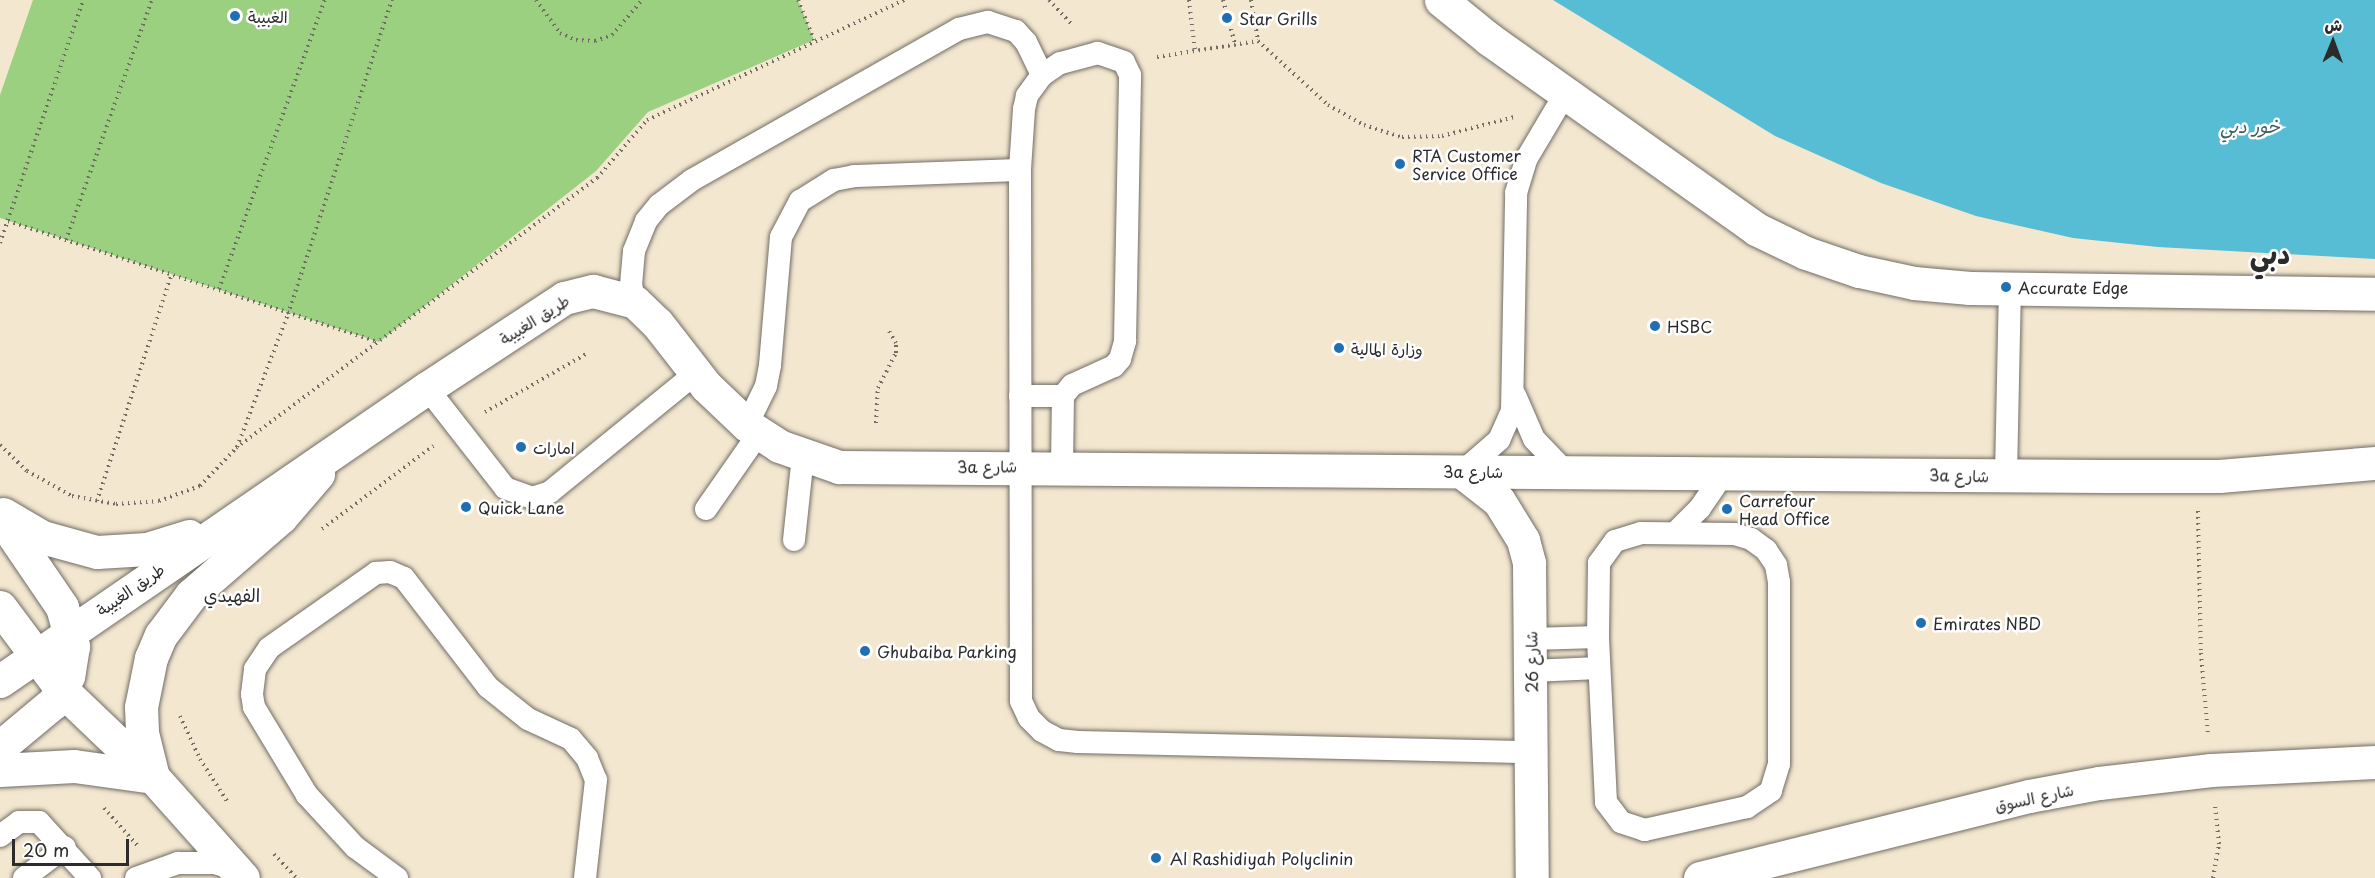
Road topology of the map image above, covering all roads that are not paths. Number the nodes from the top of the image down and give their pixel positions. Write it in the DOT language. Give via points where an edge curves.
graph roads {
  1 [pos="1441,0"];
  2 [pos="1042,75"];
  3 [pos="1565,94"];
  4 [pos="1020,170"];
  5 [pos="2010,288"];
  6 [pos="2375,294"];
  7 [pos="635,302"];
  8 [pos="696,373"];
  9 [pos="427,388"];
  10 [pos="1515,394"];
  11 [pos="1020,396"];
  12 [pos="1063,396"];
  13 [pos="753,429"];
  14 [pos="340,446"];
  15 [pos="803,456"];
  16 [pos="2375,463"];
  17 [pos="1020,465"];
  18 [pos="1062,467"];
  19 [pos="1566,471"];
  20 [pos="1462,472"];
  21 [pos="1724,473"];
  22 [pos="2006,476"];
  23 [pos="706,509"];
  24 [pos="0,512"];
  25 [pos="0,516"];
  26 [pos="228,522"];
  27 [pos="1675,533"];
  28 [pos="794,540"];
  29 [pos="0,607"];
  30 [pos="71,631"];
  31 [pos="1598,637"];
  32 [pos="1531,655"];
  33 [pos="36,656"];
  34 [pos="1599,668"];
  35 [pos="0,681"];
  36 [pos="62,690"];
  37 [pos="0,747"];
  38 [pos="1532,752"];
  39 [pos="2375,762"];
  40 [pos="0,770"];
  41 [pos="153,777"];
  42 [pos="0,836"];
  43 [pos="65,847"];
  44 [pos="237,873"];
  45 [pos="24,878"];
  46 [pos="90,878"];
  47 [pos="136,878"];
  48 [pos="397,878"];
  49 [pos="585,878"];
  50 [pos="1532,878"];
  51 [pos="1700,878"];
  1 -- 3 [label="street"];
  2 -- 4 [label="lane" via="1027,96"];
  2 -- 7 [label="lane" via="1026,42 1016,32 987,22 959,29 693,180 659,205 646,221 634,251 631,285"];
  2 -- 12 [label="lane" via="1060,63 1098,53 1124,62 1131,89 1124,350 1114,366 1072,385"];
  3 -- 5 [label="street" via="1718,205 1806,253 1859,271 1914,283"];
  3 -- 10 [label="lane" via="1527,159 1516,193"];
  4 -- 11 [label="lane"];
  4 -- 13 [label="lane" via="854,176 834,180 800,201 781,237 770,365"];
  5 -- 6 [label="street"];
  5 -- 22 [label="lane"];
  7 -- 8 [label="street, 3a شارع" via="657,323"];
  7 -- 9 [label="street, طريق الغبيبة" via="592,291 564,298"];
  8 -- 9 [label="lane" via="550,492 532,498 505,488"];
  8 -- 13 [label="street, 3a شارع"];
  9 -- 14 [label="street, طريق الغبيبة"];
  10 -- 19 [label="lane" via="1534,439"];
  10 -- 20 [label="lane" via="1499,440"];
  11 -- 12 [label="lane"];
  11 -- 17 [label="lane"];
  12 -- 18 [label="lane"];
  13 -- 15 [label="street, 3a شارع"];
  13 -- 23 [label="lane"];
  14 -- 26 [label="street, طريق الغبيبة"];
  14 -- 41 [label="street" via="280,518 190,595 161,635 151,658 141,707 142,733"];
  15 -- 17 [label="street, 3a شارع" via="839,466 871,468"];
  15 -- 28 [label="lane"];
  16 -- 22 [label="street, 3a شارع" via="2198,476"];
  17 -- 18 [label="street, 3a شارع"];
  17 -- 38 [label="lane" via="1022,701 1029,718 1042,731 1059,740 1078,742"];
  18 -- 20 [label="street, 3a شارع"];
  19 -- 20 [label="street, 3a شارع"];
  19 -- 21 [label="street, 3a شارع"];
  20 -- 32 [label="street, شارع 26" via="1499,501 1523,540 1528,562"];
  21 -- 22 [label="street, 3a شارع"];
  21 -- 27 [label="lane" via="1700,508"];
  24 -- 26 [label="street" via="42,537 97,552 147,549"];
  25 -- 30 [label="street" via="62,607"];
  26 -- 30 [label="street, طريق الغبيبة"];
  27 -- 31 [label="lane" via="1627,535 1605,551 1598,577"];
  27 -- 34 [label="lane" via="1734,534 1751,539 1766,550 1776,565 1779,764 1771,791 1747,807 1645,830 1621,822 1612,813 1603,790"];
  29 -- 33 [label="street"];
  30 -- 33 [label="street, طريق الغبيبة"];
  30 -- 36 [label="street" via="72,661"];
  31 -- 32 [label="lane"];
  31 -- 34 [label="lane"];
  32 -- 34 [label="lane"];
  32 -- 38 [label="street, شارع 26"];
  33 -- 35 [label="street, طريق الغبيبة"];
  33 -- 36 [label="street"];
  36 -- 37 [label="street" via="48,707"];
  36 -- 41 [label="street"];
  38 -- 50 [label="street, شارع 26"];
  39 -- 51 [label="street, شارع السوق" via="2211,770 2029,796"];
  40 -- 41 [label="street" via="74,766"];
  41 -- 44 [label="street"];
  42 -- 43 [label="lane" via="19,822 39,822"];
  43 -- 45 [label="lane"];
  43 -- 46 [label="lane"];
  44 -- 47 [label="lane" via="196,862 157,868"];
  48 -- 49 [label="lane" via="355,847 307,795 254,707 252,694 255,669 269,648 376,573 390,572 404,578 488,687 528,719 571,739 587,758 596,780"];
}
